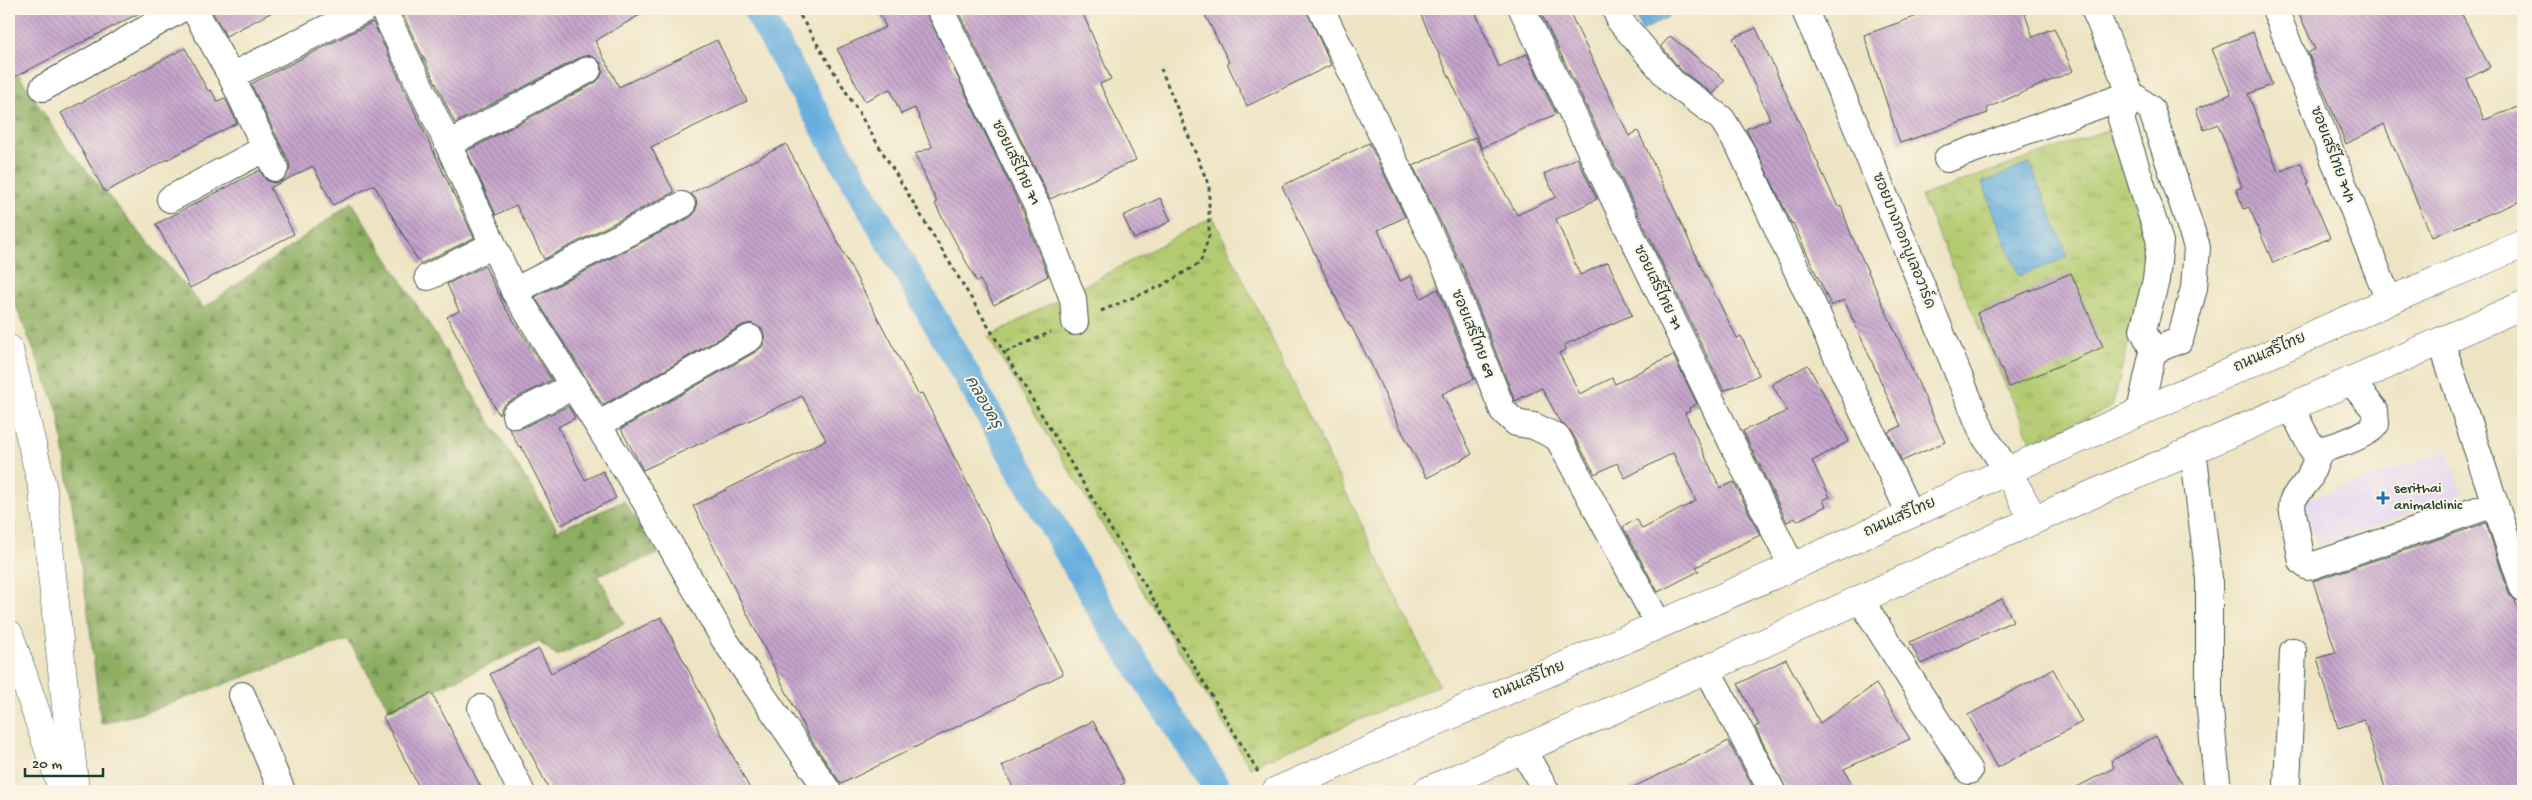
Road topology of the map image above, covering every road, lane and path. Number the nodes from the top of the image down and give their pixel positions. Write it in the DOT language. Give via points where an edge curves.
graph roads {
  1 [pos="181,9"];
  2 [pos="194,9"];
  3 [pos="365,9"];
  4 [pos="383,9"];
  5 [pos="796,9"];
  6 [pos="940,9"];
  7 [pos="1320,9"];
  8 [pos="1522,9"];
  9 [pos="1615,9"];
  10 [pos="1804,9"];
  11 [pos="2094,9"];
  12 [pos="2275,9"];
  13 [pos="1161,69"];
  14 [pos="588,70"];
  15 [pos="231,76"];
  16 [pos="43,88"];
  17 [pos="2131,94"];
  18 [pos="448,144"];
  19 [pos="1948,159"];
  20 [pos="170,199"];
  21 [pos="682,205"];
  22 [pos="2160,242"];
  23 [pos="2523,244"];
  24 [pos="493,245"];
  25 [pos="2197,247"];
  26 [pos="428,277"];
  27 [pos="514,291"];
  28 [pos="2389,300"];
  29 [pos="2523,305"];
  30 [pos="1075,322"];
  31 [pos="750,338"];
  32 [pos="2441,341"];
  33 [pos="9,349"];
  34 [pos="2154,351"];
  35 [pos="1006,352"];
  36 [pos="2350,380"];
  37 [pos="574,386"];
  38 [pos="2290,407"];
  39 [pos="2140,411"];
  40 [pos="516,415"];
  41 [pos="598,425"];
  42 [pos="2193,450"];
  43 [pos="2320,450"];
  44 [pos="2007,470"];
  45 [pos="2495,504"];
  46 [pos="1910,514"];
  47 [pos="2034,520"];
  48 [pos="1792,567"];
  49 [pos="2523,588"];
  50 [pos="1860,599"];
  51 [pos="1659,625"];
  52 [pos="9,634"];
  53 [pos="2293,651"];
  54 [pos="1707,669"];
  55 [pos="242,695"];
  56 [pos="481,708"];
  57 [pos="1523,750"];
  58 [pos="1969,771"];
  59 [pos="1267,782"];
  60 [pos="63,791"];
  61 [pos="75,791"];
  62 [pos="282,791"];
  63 [pos="521,791"];
  64 [pos="828,791"];
  65 [pos="1427,791"];
  66 [pos="1546,791"];
  67 [pos="1772,791"];
  68 [pos="2218,791"];
  69 [pos="2288,791"];
  1 -- 16 [label="street"];
  2 -- 15 [label="street"];
  3 -- 15 [label="street"];
  4 -- 18 [label="street"];
  5 -- 35 [label="path"];
  6 -- 30 [label="street, ซอยเสรีไทย 71" via="1038,208 1072,299"];
  7 -- 51 [label="street, ซอยเสรีไทย 69" via="1447,270 1503,411 1516,423 1534,426 1558,438"];
  8 -- 48 [label="street, ซอยเสรีไทย 71"];
  9 -- 46 [label="street" via="1620,21 1672,82 1722,118 1741,150"];
  10 -- 44 [label="street, ซอยบางกอกบูเลอวาร์ด" via="1853,118 1983,434"];
  11 -- 17 [label="street"];
  12 -- 28 [label="street, ซอยเสรีไทย 71/1"];
  13 -- 30 [label="path" via="1209,186 1209,236 1200,263 1162,286"];
  14 -- 18 [label="street"];
  15 -- 20 [label="street" via="271,158"];
  17 -- 19 [label="street"];
  17 -- 22 [label="street" via="2121,119"];
  17 -- 25 [label="street" via="2151,109"];
  18 -- 24 [label="street"];
  21 -- 27 [label="street"];
  22 -- 25 [label="street"];
  22 -- 34 [label="street" via="2156,280 2143,330"];
  23 -- 28 [label="main road, ถนนเสรีไทย"];
  24 -- 26 [label="street"];
  24 -- 27 [label="street"];
  25 -- 34 [label="street" via="2194,288 2180,340"];
  27 -- 37 [label="street"];
  28 -- 39 [label="main road, ถนนเสรีไทย"];
  29 -- 32 [label="main road"];
  30 -- 35 [label="path"];
  31 -- 41 [label="street"];
  32 -- 36 [label="main road"];
  32 -- 45 [label="street"];
  33 -- 61 [label="main road" via="43,490"];
  34 -- 39 [label="street"];
  35 -- 59 [label="path"];
  36 -- 38 [label="main road"];
  36 -- 43 [label="street" via="2375,410 2376,424 2369,432"];
  37 -- 40 [label="street"];
  37 -- 41 [label="street"];
  38 -- 42 [label="main road"];
  38 -- 43 [label="street" via="2308,444 2312,449"];
  39 -- 44 [label="main road, ถนนเสรีไทย"];
  41 -- 64 [label="street" via="724,639"];
  42 -- 47 [label="main road"];
  42 -- 68 [label="street" via="2208,578 2209,700"];
  43 -- 45 [label="street" via="2309,480 2294,499 2292,507 2302,562 2306,566"];
  44 -- 46 [label="main road, ถนนเสรีไทย"];
  44 -- 47 [label="main road"];
  45 -- 49 [label="street"];
  46 -- 48 [label="main road, ถนนเสรีไทย"];
  47 -- 50 [label="main road"];
  48 -- 51 [label="main road, ถนนเสรีไทย"];
  50 -- 54 [label="main road"];
  50 -- 58 [label="street"];
  51 -- 59 [label="main road, ถนนเสรีไทย" via="1370,750"];
  52 -- 60 [label="main road"];
  53 -- 69 [label="street"];
  54 -- 57 [label="main road"];
  54 -- 67 [label="street"];
  55 -- 62 [label="street"];
  56 -- 63 [label="street"];
  57 -- 65 [label="main road"];
  57 -- 66 [label="street"];
}
